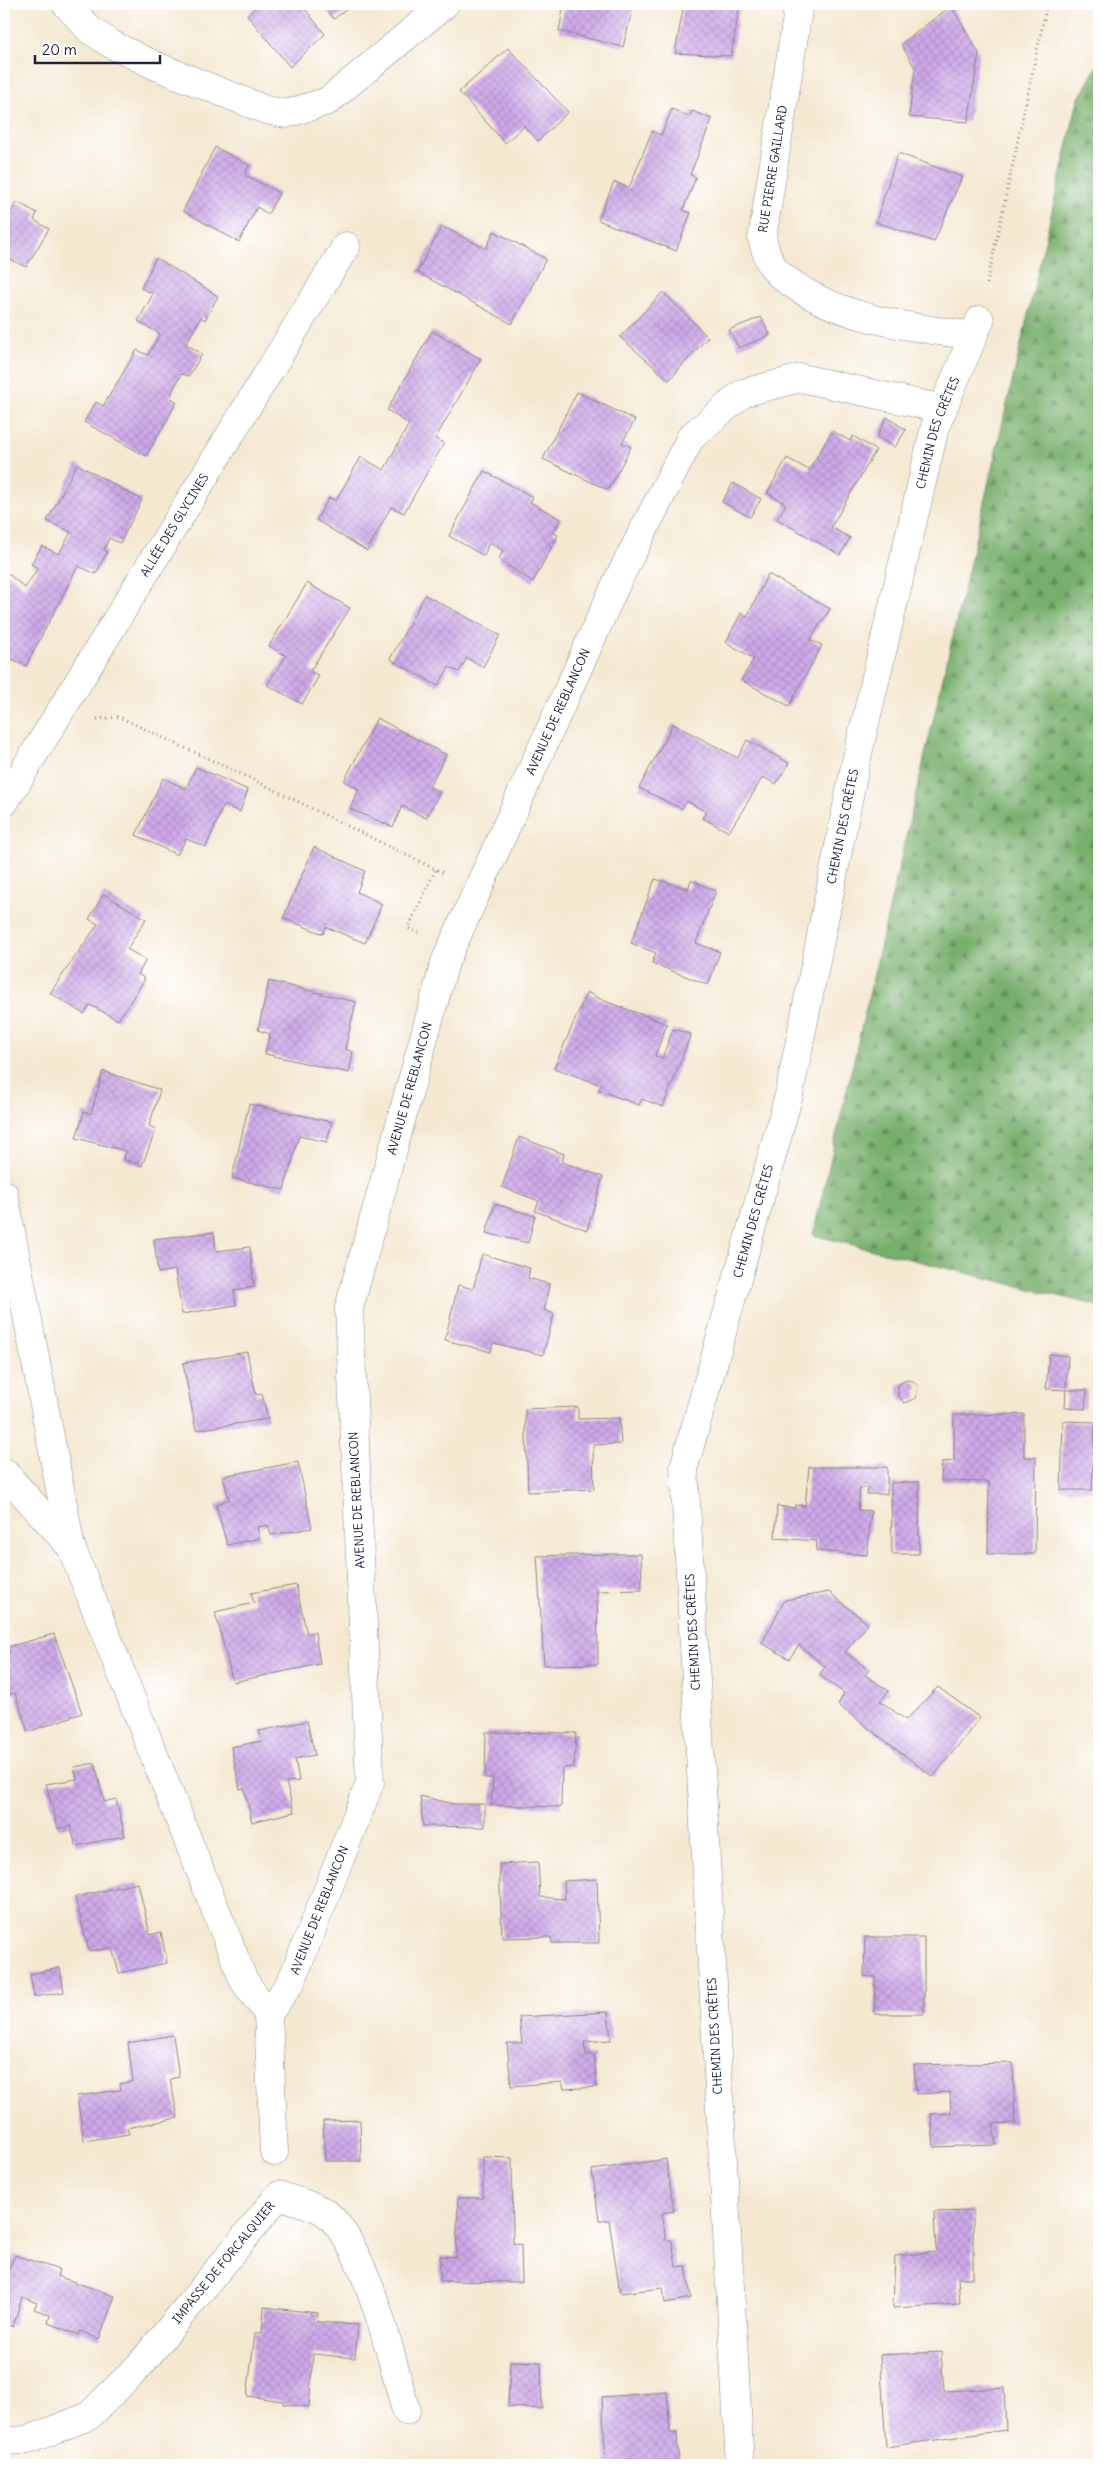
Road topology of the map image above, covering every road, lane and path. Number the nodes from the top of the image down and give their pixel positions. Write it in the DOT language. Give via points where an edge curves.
graph roads {
  1 [pos="66,4"];
  2 [pos="445,4"];
  3 [pos="799,4"];
  4 [pos="1047,4"];
  5 [pos="346,246"];
  6 [pos="976,328"];
  7 [pos="943,409"];
  8 [pos="52,725"];
  9 [pos="4,803"];
  10 [pos="478,890"];
  11 [pos="4,1194"];
  12 [pos="4,1472"];
  13 [pos="70,1547"];
  14 [pos="268,2014"];
  15 [pos="274,2152"];
  16 [pos="406,2411"];
  17 [pos="4,2441"];
  18 [pos="740,2465"];
  1 -- 2 [label="street" via="90,30 111,44 192,81 266,110 286,114 328,101"];
  3 -- 6 [label="street, RUE PIERRE GAILLARD" via="763,229 762,239 771,264 794,286 818,300 888,324"];
  4 -- 6 [label="path"];
  5 -- 8 [label="street, ALLÉE DES GLYCINES"];
  6 -- 7 [label="street, CHEMIN DES CRÊTES"];
  7 -- 10 [label="street, AVENUE DE REBLANCON" via="801,378 743,393 691,437 617,582"];
  7 -- 18 [label="street, CHEMIN DES CRÊTES" via="935,427 855,766 789,1095 684,1468"];
  8 -- 9 [label="street, ALLÉE DES GLYCINES"];
  8 -- 10 [label="path" via="119,717"];
  10 -- 14 [label="street, AVENUE DE REBLANCON" via="445,962 349,1308 370,1783 291,1982"];
  11 -- 13 [label="street"];
  12 -- 13 [label="street"];
  13 -- 14 [label="street" via="244,1981"];
  14 -- 15 [label="street"];
  16 -- 17 [label="street, IMPASSE DE FORCALQUIER" via="378,2310 347,2239 325,2213 279,2195 140,2365 89,2416 28,2440"];
}
